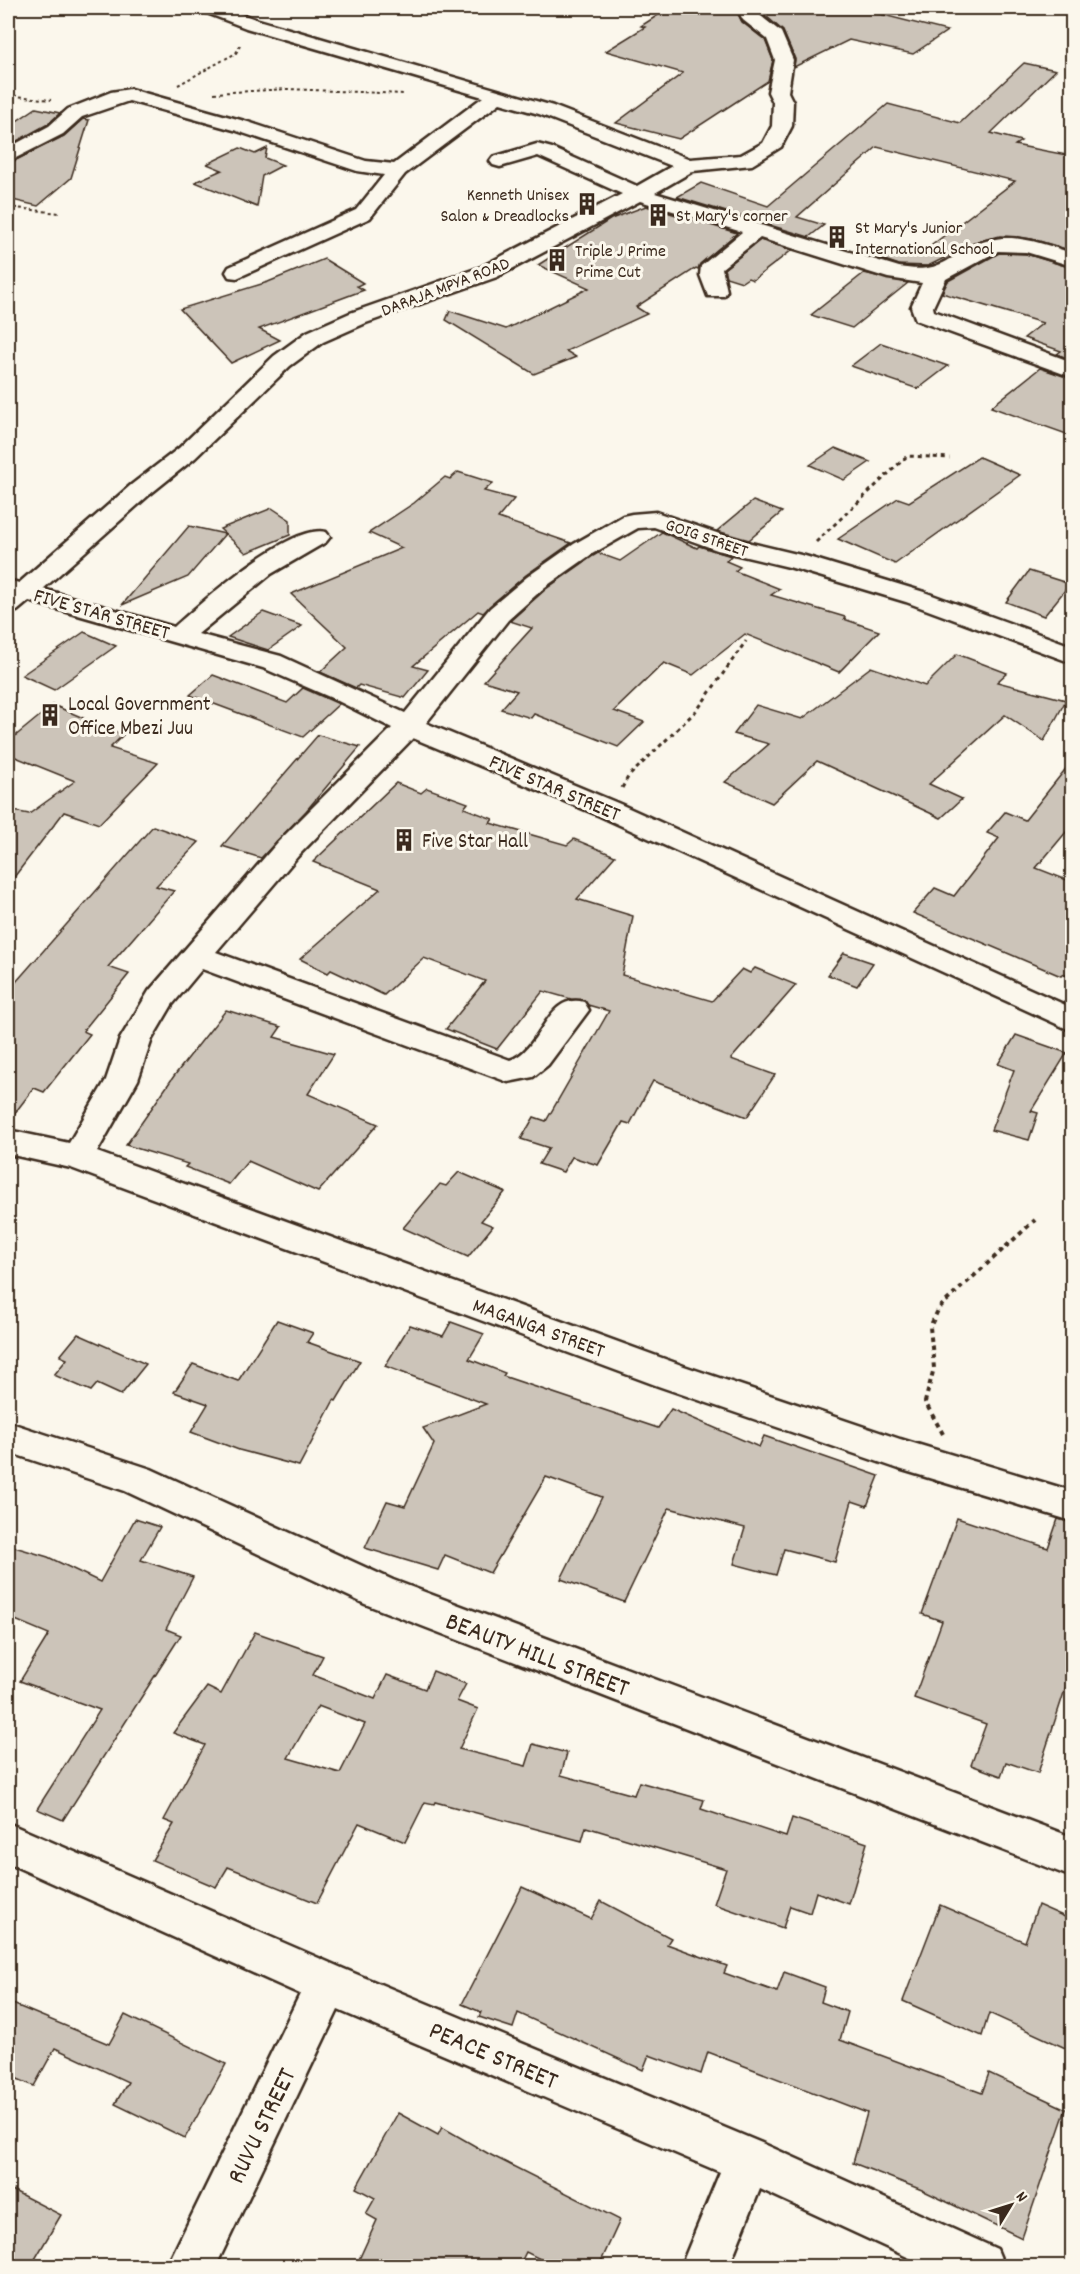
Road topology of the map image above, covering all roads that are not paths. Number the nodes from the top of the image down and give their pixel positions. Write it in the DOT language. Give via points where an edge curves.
graph roads {
  1 [pos="210,8"];
  2 [pos="746,8"];
  3 [pos="498,95"];
  4 [pos="8,156"];
  5 [pos="500,160"];
  6 [pos="688,165"];
  7 [pos="398,170"];
  8 [pos="638,194"];
  9 [pos="759,229"];
  10 [pos="1072,260"];
  11 [pos="237,272"];
  12 [pos="937,275"];
  13 [pos="716,291"];
  14 [pos="1072,370"];
  15 [pos="317,537"];
  16 [pos="13,595"];
  17 [pos="181,635"];
  18 [pos="1072,656"];
  19 [pos="410,726"];
  20 [pos="197,956"];
  21 [pos="573,1010"];
  22 [pos="1072,1020"];
  23 [pos="8,1142"];
  24 [pos="77,1157"];
  25 [pos="8,1437"];
  26 [pos="1072,1506"];
  27 [pos="8,1844"];
  28 [pos="1072,1857"];
  29 [pos="328,1984"];
  30 [pos="748,2160"];
  31 [pos="191,2266"];
  32 [pos="705,2266"];
  33 [pos="980,2266"];
  1 -- 3 [label="street" via="252,24"];
  2 -- 6 [label="street" via="749,16 776,36 784,60 778,92 783,102 782,126 771,147 745,161"];
  3 -- 6 [label="street"];
  3 -- 7 [label="street"];
  4 -- 7 [label="street" via="56,130 75,113 130,95 163,99 364,167"];
  5 -- 8 [label="street" via="537,150"];
  6 -- 8 [label="street, DARAJA MPYA ROAD"];
  7 -- 11 [label="street" via="363,214"];
  8 -- 9 [label="street"];
  8 -- 16 [label="street, DARAJA MPYA ROAD" via="489,272 315,337 282,361 187,453"];
  9 -- 12 [label="street" via="896,273"];
  9 -- 13 [label="street" via="712,266"];
  10 -- 12 [label="street" via="1028,246 994,245"];
  12 -- 14 [label="street" via="922,307 924,315"];
  15 -- 17 [label="street" via="285,551 235,586"];
  16 -- 17 [label="street, FIVE STAR STREET"];
  17 -- 19 [label="street, FIVE STAR STREET" via="272,662"];
  18 -- 19 [label="street, GOIG STREET" via="915,597 796,561 726,545 656,519 632,521 583,549 499,614"];
  19 -- 20 [label="street, GOIG STREET" via="288,849"];
  19 -- 22 [label="street, FIVE STAR STREET" via="610,810"];
  20 -- 21 [label="street" via="508,1071 522,1069 537,1057"];
  20 -- 24 [label="street, GOIG STREET" via="160,998 136,1039 122,1080"];
  23 -- 24 [label="street, MAGANGA STREET"];
  24 -- 26 [label="street, MAGANGA STREET" via="671,1376 899,1454"];
  25 -- 28 [label="street, BEAUTY HILL STREET" via="138,1480 379,1592"];
  27 -- 29 [label="street, PEACE STREET"];
  29 -- 30 [label="street, PEACE STREET"];
  29 -- 31 [label="street, RUVU STREET"];
  30 -- 32 [label="street"];
  30 -- 33 [label="street, PEACE STREET"];
}
